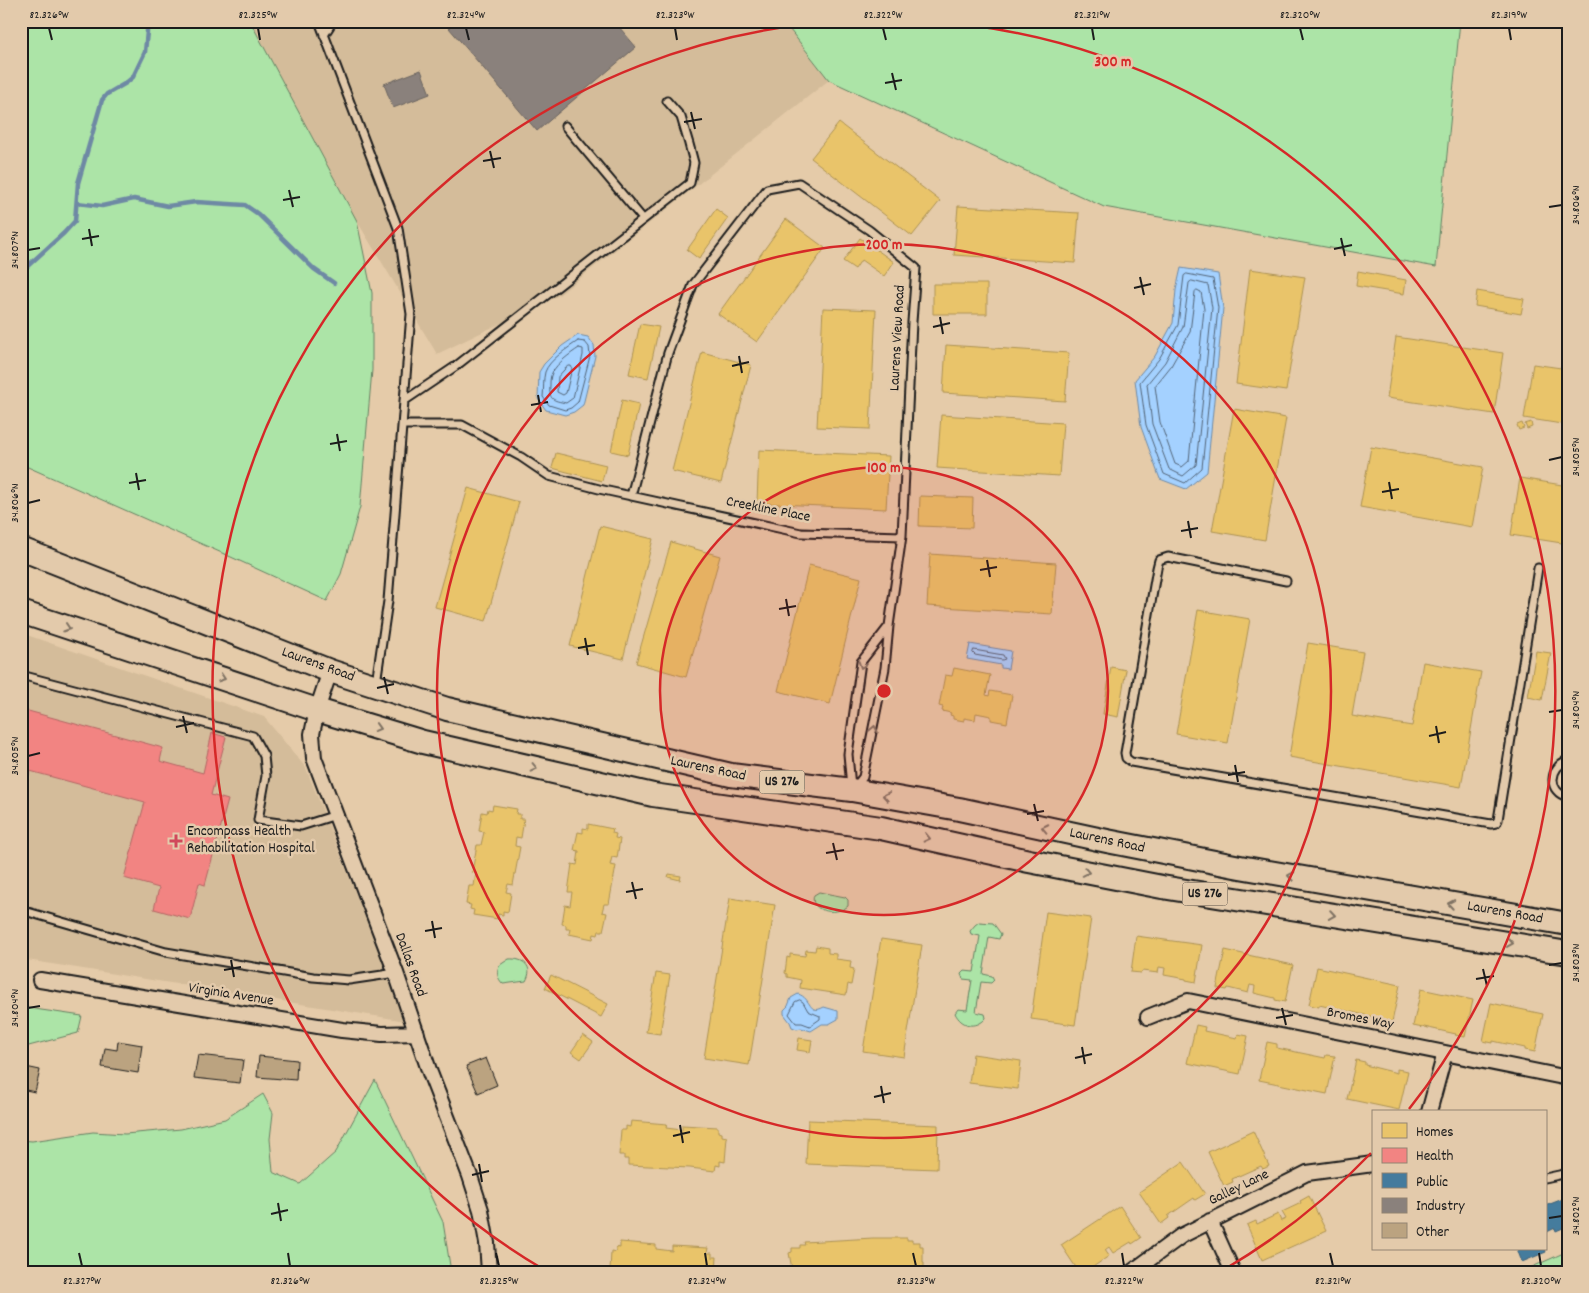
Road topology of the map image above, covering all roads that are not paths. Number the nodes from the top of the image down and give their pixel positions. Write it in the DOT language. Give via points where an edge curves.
graph roads {
  1 [pos="319,21"];
  2 [pos="333,21"];
  3 [pos="324,35"];
  4 [pos="667,101"];
  5 [pos="565,126"];
  6 [pos="643,219"];
  7 [pos="404,401"];
  8 [pos="402,425"];
  9 [pos="631,496"];
  10 [pos="902,536"];
  11 [pos="21,548"];
  12 [pos="1538,568"];
  13 [pos="1286,581"];
  14 [pos="21,612"];
  15 [pos="1568,613"];
  16 [pos="1568,623"];
  17 [pos="889,626"];
  18 [pos="330,671"];
  19 [pos="21,675"];
  20 [pos="376,686"];
  21 [pos="317,710"];
  22 [pos="1568,760"];
  23 [pos="852,790"];
  24 [pos="1568,797"];
  25 [pos="336,815"];
  26 [pos="845,822"];
  27 [pos="1240,867"];
  28 [pos="1236,900"];
  29 [pos="21,910"];
  30 [pos="1568,924"];
  31 [pos="1568,953"];
  32 [pos="396,973"];
  33 [pos="40,980"];
  34 [pos="1148,1017"];
  35 [pos="417,1033"];
  36 [pos="1446,1053"];
  37 [pos="1567,1076"];
  38 [pos="1430,1110"];
  39 [pos="1372,1164"];
  40 [pos="1568,1173"];
  41 [pos="1546,1178"];
  42 [pos="1210,1221"];
  43 [pos="489,1272"];
  44 [pos="1132,1272"];
  45 [pos="1233,1272"];
  1 -- 3 [label="lane"];
  2 -- 3 [label="lane"];
  3 -- 7 [label="lane" via="398,228 411,314"];
  4 -- 6 [label="lane" via="681,117 694,163 690,183"];
  5 -- 6 [label="lane"];
  6 -- 7 [label="lane" via="456,366"];
  7 -- 8 [label="lane"];
  8 -- 9 [label="lane, Creekline Place" via="462,425 549,476"];
  8 -- 20 [label="lane" via="388,601"];
  9 -- 10 [label="lane, Creekline Place" via="801,533"];
  9 -- 10 [label="lane, Laurens View Road" via="668,353 693,285 767,189 799,183 869,230 916,268"];
  10 -- 17 [label="lane, Laurens View Road"];
  11 -- 18 [label="main road, Laurens Road / US 276"];
  12 -- 13 [label="lane" via="1498,820 1491,824 1131,762 1126,758 1159,560 1168,557"];
  14 -- 21 [label="main road, Laurens Road / US 276, one-way"];
  15 -- 16 [label="lane"];
  23 -- 17 [label="lane, Laurens View Road, one-way" via="863,777 873,734 886,668"];
  17 -- 23 [label="lane, Laurens View Road, one-way" via="861,662 848,754"];
  18 -- 20 [label="main road, Laurens Road / US 276"];
  18 -- 21 [label="street, Dallas Road"];
  19 -- 25 [label="lane" via="253,736 264,756 266,776 258,820 301,826"];
  20 -- 23 [label="main road, Laurens Road / US 276" via="447,709 731,776"];
  21 -- 25 [label="street, Dallas Road" via="312,734 314,758"];
  21 -- 26 [label="main road, Laurens Road / US 276, one-way" via="423,742 653,795"];
  22 -- 24 [label="lane" via="1559,764 1553,775 1555,788"];
  23 -- 26 [label="main road"];
  27 -- 23 [label="main road, Laurens Road / US 276, one-way"];
  25 -- 32 [label="street, Dallas Road"];
  26 -- 28 [label="main road, Laurens Road / US 276, one-way"];
  27 -- 28 [label="main road"];
  30 -- 27 [label="main road, Laurens Road / US 276, one-way"];
  28 -- 31 [label="main road, Laurens Road / US 276, one-way"];
  29 -- 32 [label="lane" via="166,952 313,977 349,980"];
  32 -- 35 [label="street, Dallas Road"];
  33 -- 35 [label="street, Virginia Avenue" via="342,1030"];
  34 -- 36 [label="street, Bromes Way" via="1188,1001"];
  35 -- 43 [label="street, Dallas Road" via="481,1210"];
  36 -- 37 [label="street, Bromes Way"];
  36 -- 38 [label="street"];
  39 -- 42 [label="street, Galley Lane" via="1307,1173"];
  40 -- 41 [label="lane"];
  42 -- 44 [label="street, Galley Lane" via="1181,1236"];
  42 -- 45 [label="street"];
}
